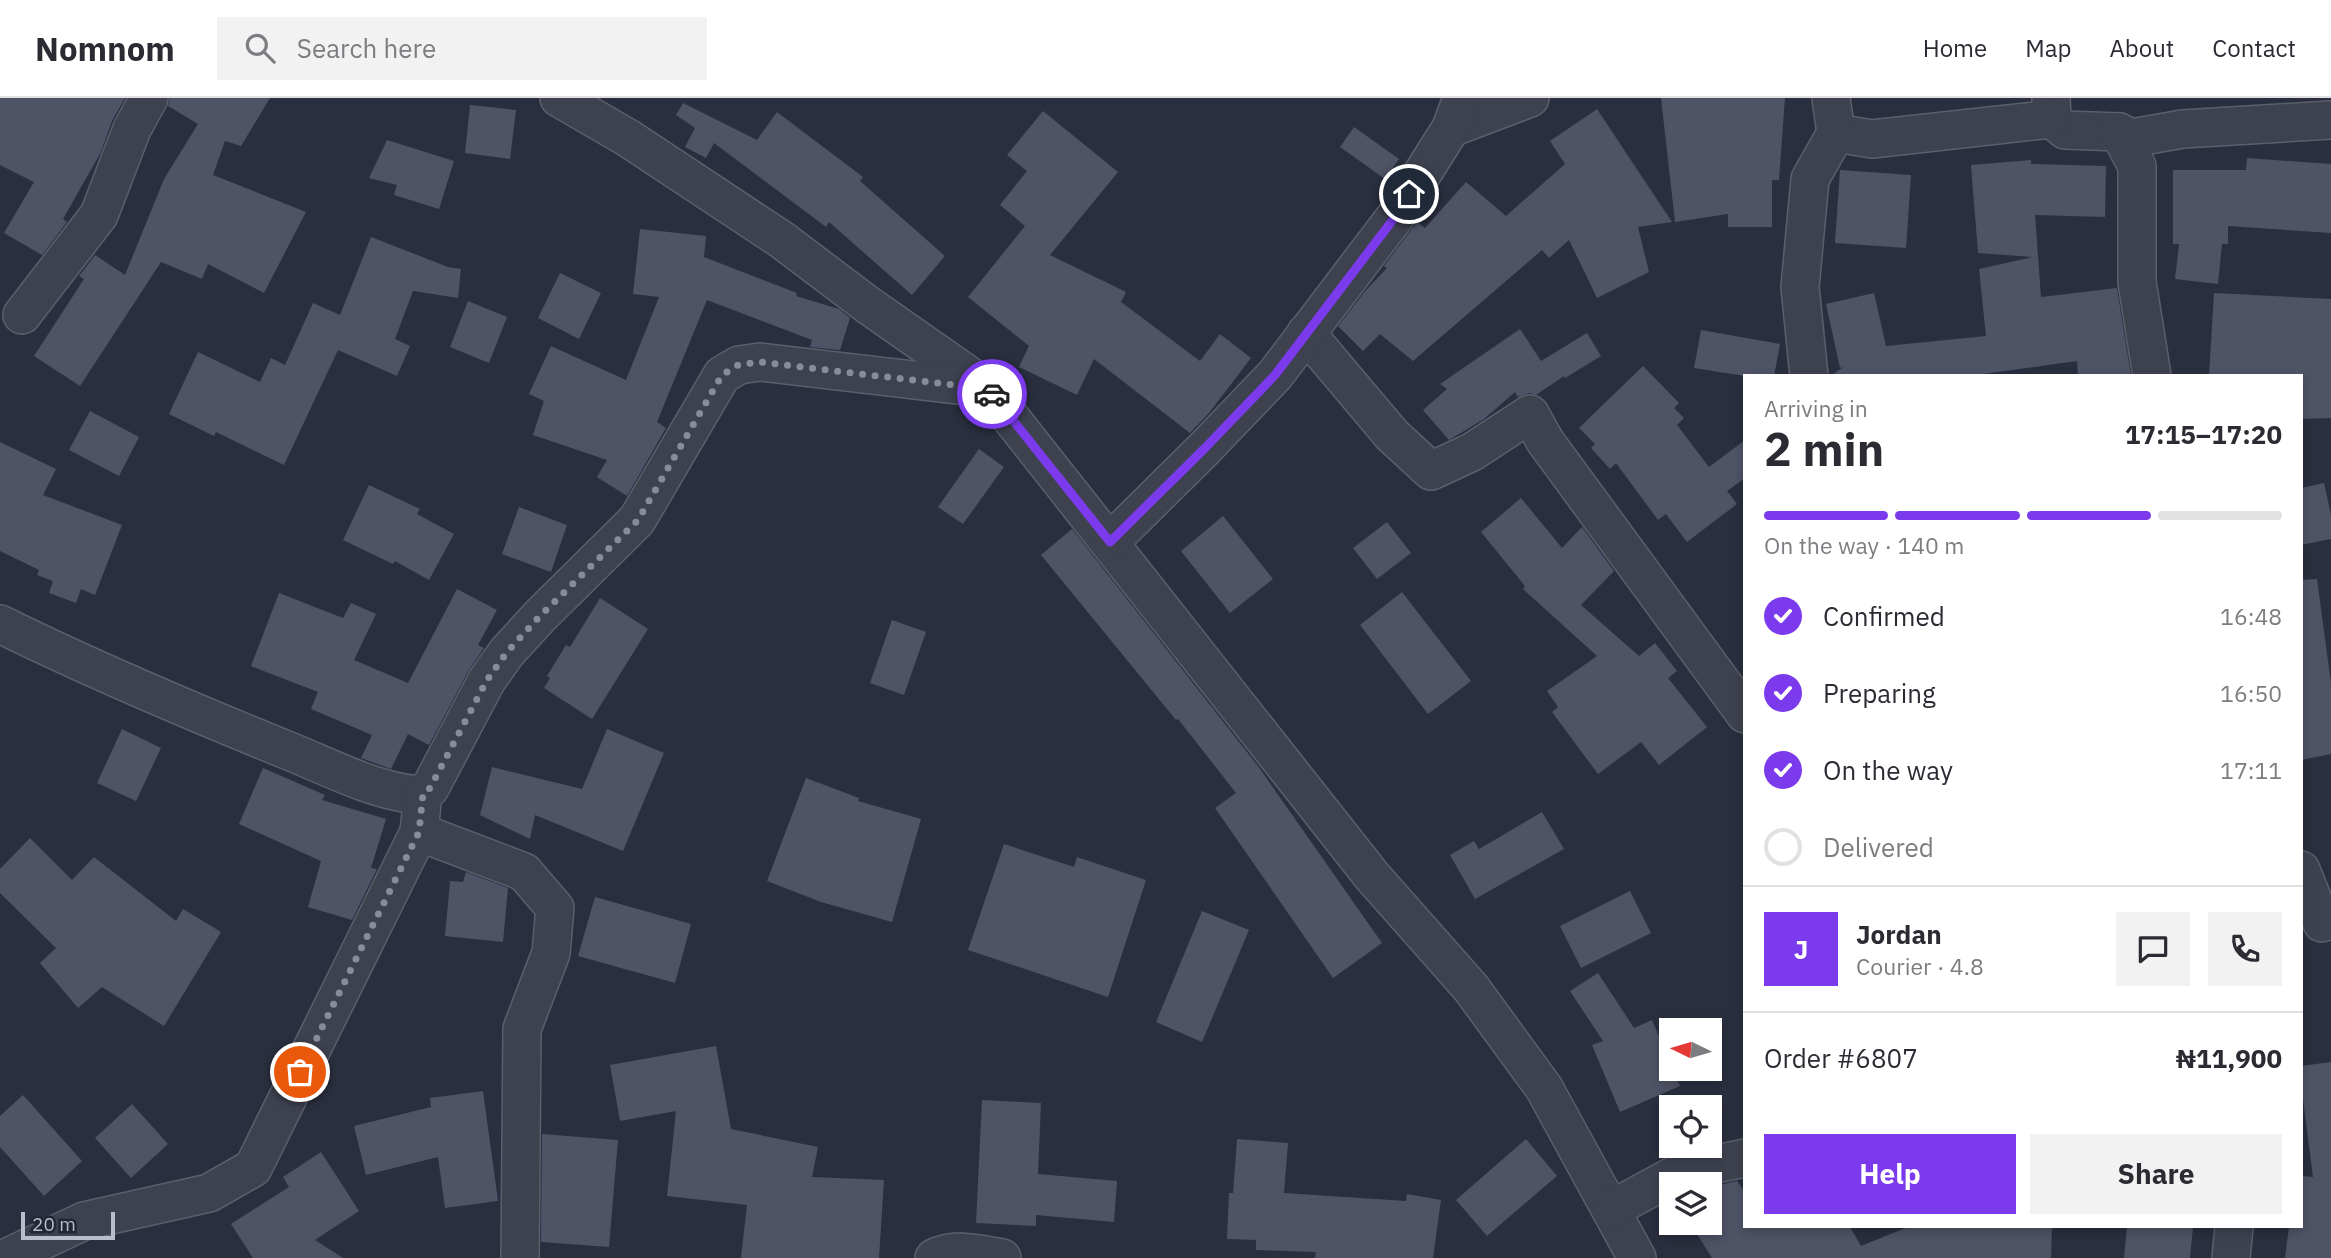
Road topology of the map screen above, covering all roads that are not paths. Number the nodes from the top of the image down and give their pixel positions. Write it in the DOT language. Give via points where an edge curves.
graph roads {
  1 [pos="149,98"];
  2 [pos="559,98"];
  3 [pos="1530,98"];
  4 [pos="1831,98"];
  5 [pos="2051,108"];
  6 [pos="1457,113"];
  7 [pos="2331,120"];
  8 [pos="2119,131"];
  9 [pos="1836,134"];
  10 [pos="23,315"];
  11 [pos="1306,333"];
  12 [pos="1809,374"];
  13 [pos="2152,374"];
  14 [pos="988,389"];
  15 [pos="1110,542"];
  16 [pos="0,624"];
  17 [pos="1743,711"];
  18 [pos="423,793"];
  19 [pos="419,832"];
  20 [pos="2303,877"];
  21 [pos="2318,926"];
  22 [pos="1743,1158"];
  23 [pos="1612,1209"];
  24 [pos="2234,1228"];
  25 [pos="6,1258"];
  26 [pos="520,1258"];
  27 [pos="934,1258"];
  28 [pos="1002,1258"];
  29 [pos="1637,1258"];
  30 [pos="2231,1258"];
  1 -- 10 [label="street" via="99,215"];
  2 -- 14 [label="street" via="782,240"];
  3 -- 6 [label="street"];
  4 -- 9 [label="street"];
  5 -- 8 [label="street" via="2065,130"];
  5 -- 9 [label="street" via="1872,139"];
  6 -- 11 [label="street" via="1395,217"];
  7 -- 8 [label="street" via="2183,129 2131,138"];
  8 -- 13 [label="street" via="2137,166 2137,282"];
  9 -- 12 [label="street" via="1810,179 1800,287"];
  11 -- 15 [label="street" via="1275,375"];
  11 -- 17 [label="street" via="1392,435 1431,471 1472,452 1530,414 1545,441"];
  14 -- 15 [label="street"];
  14 -- 18 [label="street" via="760,362 738,365 722,375 638,520 507,652"];
  15 -- 23 [label="street" via="1372,876 1471,988 1544,1088"];
  16 -- 18 [label="street" via="276,746 374,785"];
  18 -- 19 [label="street"];
  19 -- 25 [label="street" via="253,1168 209,1193 84,1221"];
  19 -- 26 [label="street" via="524,872 555,908 551,953 522,1029"];
  20 -- 21 [label="street"];
  22 -- 23 [label="street" via="1682,1171"];
  23 -- 29 [label="street"];
  24 -- 30 [label="street"];
  27 -- 28 [label="street" via="946,1252 968,1252"];
}
